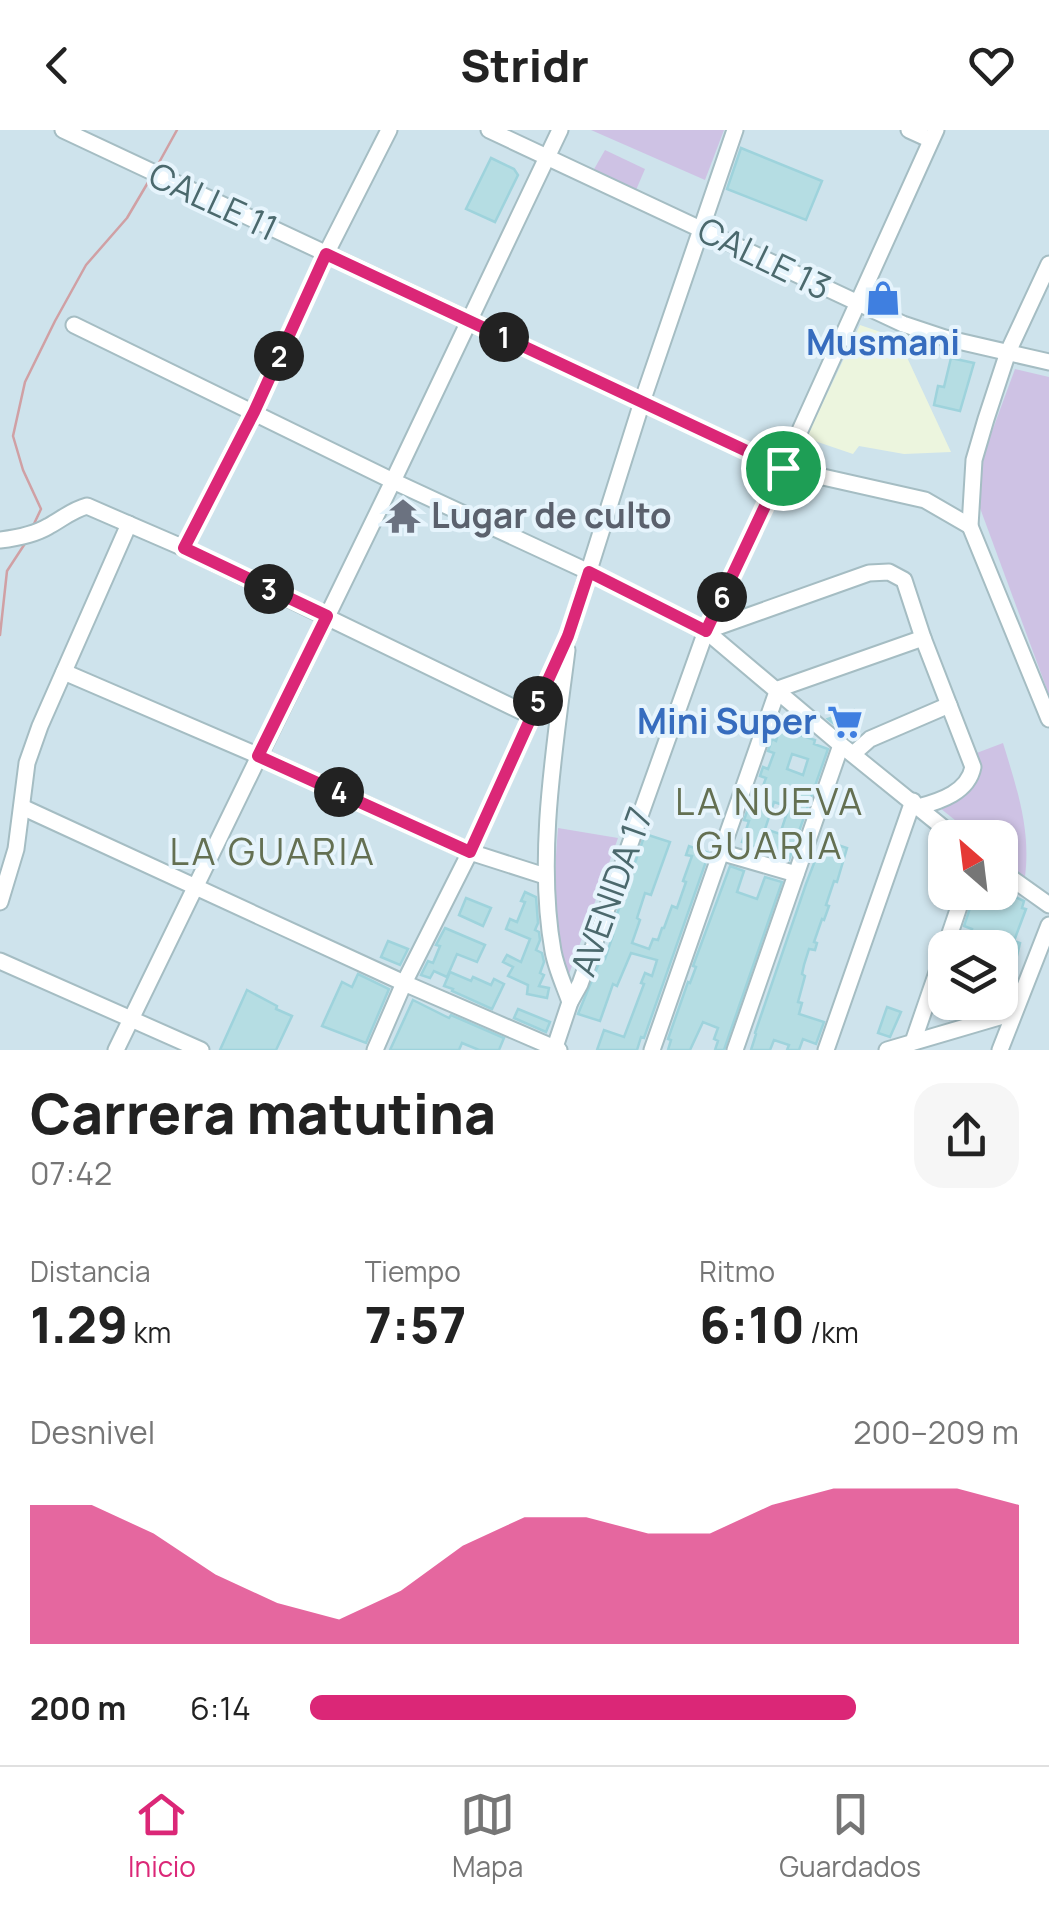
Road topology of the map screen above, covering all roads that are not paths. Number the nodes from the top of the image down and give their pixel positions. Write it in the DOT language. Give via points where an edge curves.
graph roads {
  1 [pos="63,130"];
  2 [pos="389,130"];
  3 [pos="489,130"];
  4 [pos="560,130"];
  5 [pos="735,130"];
  6 [pos="909,130"];
  7 [pos="933,135"];
  8 [pos="548,158"];
  9 [pos="702,229"];
  10 [pos="326,254"];
  11 [pos="1049,264"];
  12 [pos="1044,285"];
  13 [pos="857,304"];
  14 [pos="468,320"];
  15 [pos="74,325"];
  16 [pos="1008,352"];
  17 [pos="1049,362"];
  18 [pos="642,402"];
  19 [pos="254,412"];
  20 [pos="783,468"];
  21 [pos="393,481"];
  22 [pos="129,524"];
  23 [pos="970,526"];
  24 [pos="0,540"];
  25 [pos="184,548"];
  26 [pos="589,572"];
  27 [pos="327,616"];
  28 [pos="706,631"];
  29 [pos="568,636"];
  30 [pos="923,638"];
  31 [pos="64,672"];
  32 [pos="778,689"];
  33 [pos="949,706"];
  34 [pos="532,716"];
  35 [pos="1049,719"];
  36 [pos="847,750"];
  37 [pos="258,756"];
  38 [pos="916,804"];
  39 [pos="22,807"];
  40 [pos="935,820"];
  41 [pos="470,852"];
  42 [pos="720,852"];
  43 [pos="796,874"];
  44 [pos="546,876"];
  45 [pos="1018,883"];
  46 [pos="196,885"];
  47 [pos="0,902"];
  48 [pos="1049,905"];
  49 [pos="1049,925"];
  50 [pos="0,962"];
  51 [pos="404,983"];
  52 [pos="928,998"];
  53 [pos="1018,1000"];
  54 [pos="570,1002"];
  55 [pos="131,1019"];
  56 [pos="986,1020"];
  57 [pos="1010,1020"];
  58 [pos="913,1042"];
  59 [pos="116,1050"];
  60 [pos="201,1050"];
  61 [pos="376,1050"];
  62 [pos="555,1050"];
  63 [pos="652,1050"];
  64 [pos="735,1050"];
  65 [pos="826,1050"];
  66 [pos="887,1050"];
  67 [pos="1000,1050"];
  1 -- 10 [label="street, CALLE 11"];
  2 -- 10 [label="street"];
  3 -- 8 [label="street, CALLE 13"];
  4 -- 8 [label="street"];
  5 -- 9 [label="street"];
  6 -- 7 [label="street"];
  7 -- 13 [label="street, AVENIDA 17"];
  8 -- 9 [label="street, CALLE 13"];
  8 -- 14 [label="street"];
  9 -- 13 [label="street, CALLE 13"];
  9 -- 18 [label="street"];
  10 -- 14 [label="street, CALLE 11"];
  10 -- 19 [label="street"];
  11 -- 12 [label="street"];
  12 -- 16 [label="street"];
  13 -- 16 [label="street, CALLE 13" via="945,338"];
  13 -- 20 [label="street, AVENIDA 17"];
  14 -- 18 [label="street, CALLE 11"];
  14 -- 21 [label="street"];
  15 -- 19 [label="street"];
  16 -- 17 [label="street, CALLE 13"];
  16 -- 23 [label="street" via="974,460"];
  18 -- 20 [label="street, CALLE 11"];
  18 -- 26 [label="street"];
  19 -- 21 [label="street"];
  19 -- 25 [label="street"];
  20 -- 23 [label="street, CALLE 11" via="924,500"];
  20 -- 28 [label="street, AVENIDA 17"];
  21 -- 26 [label="street"];
  21 -- 27 [label="street"];
  22 -- 24 [label="street" via="87,506 47,528"];
  22 -- 25 [label="street"];
  22 -- 31 [label="street"];
  23 -- 35 [label="street"];
  25 -- 27 [label="street"];
  26 -- 28 [label="street"];
  26 -- 29 [label="street"];
  27 -- 34 [label="street"];
  27 -- 37 [label="street"];
  28 -- 30 [label="street" via="859,576 889,572 904,580"];
  28 -- 32 [label="street"];
  28 -- 54 [label="street, AVENIDA 17"];
  29 -- 34 [label="street"];
  29 -- 44 [label="street"];
  30 -- 32 [label="street"];
  30 -- 33 [label="street"];
  31 -- 37 [label="street"];
  31 -- 39 [label="street" via="27,763"];
  32 -- 36 [label="street"];
  32 -- 42 [label="street"];
  33 -- 36 [label="street"];
  33 -- 38 [label="street" via="973,767 970,779 934,803"];
  34 -- 41 [label="street"];
  36 -- 38 [label="street"];
  36 -- 43 [label="street"];
  37 -- 41 [label="street"];
  37 -- 46 [label="street"];
  38 -- 40 [label="street"];
  38 -- 65 [label="street"];
  39 -- 46 [label="street"];
  39 -- 47 [label="street"];
  41 -- 44 [label="street"];
  41 -- 51 [label="street"];
  42 -- 43 [label="street"];
  42 -- 63 [label="street"];
  43 -- 64 [label="street"];
  44 -- 54 [label="street" via="554,953"];
  45 -- 48 [label="street"];
  46 -- 51 [label="street"];
  46 -- 55 [label="street"];
  49 -- 53 [label="street"];
  50 -- 55 [label="street"];
  51 -- 61 [label="street"];
  51 -- 62 [label="street"];
  52 -- 58 [label="street"];
  54 -- 62 [label="street, AVENIDA 17"];
  55 -- 59 [label="street"];
  55 -- 60 [label="street"];
  56 -- 58 [label="street"];
  57 -- 67 [label="street"];
  58 -- 66 [label="street"];
}
